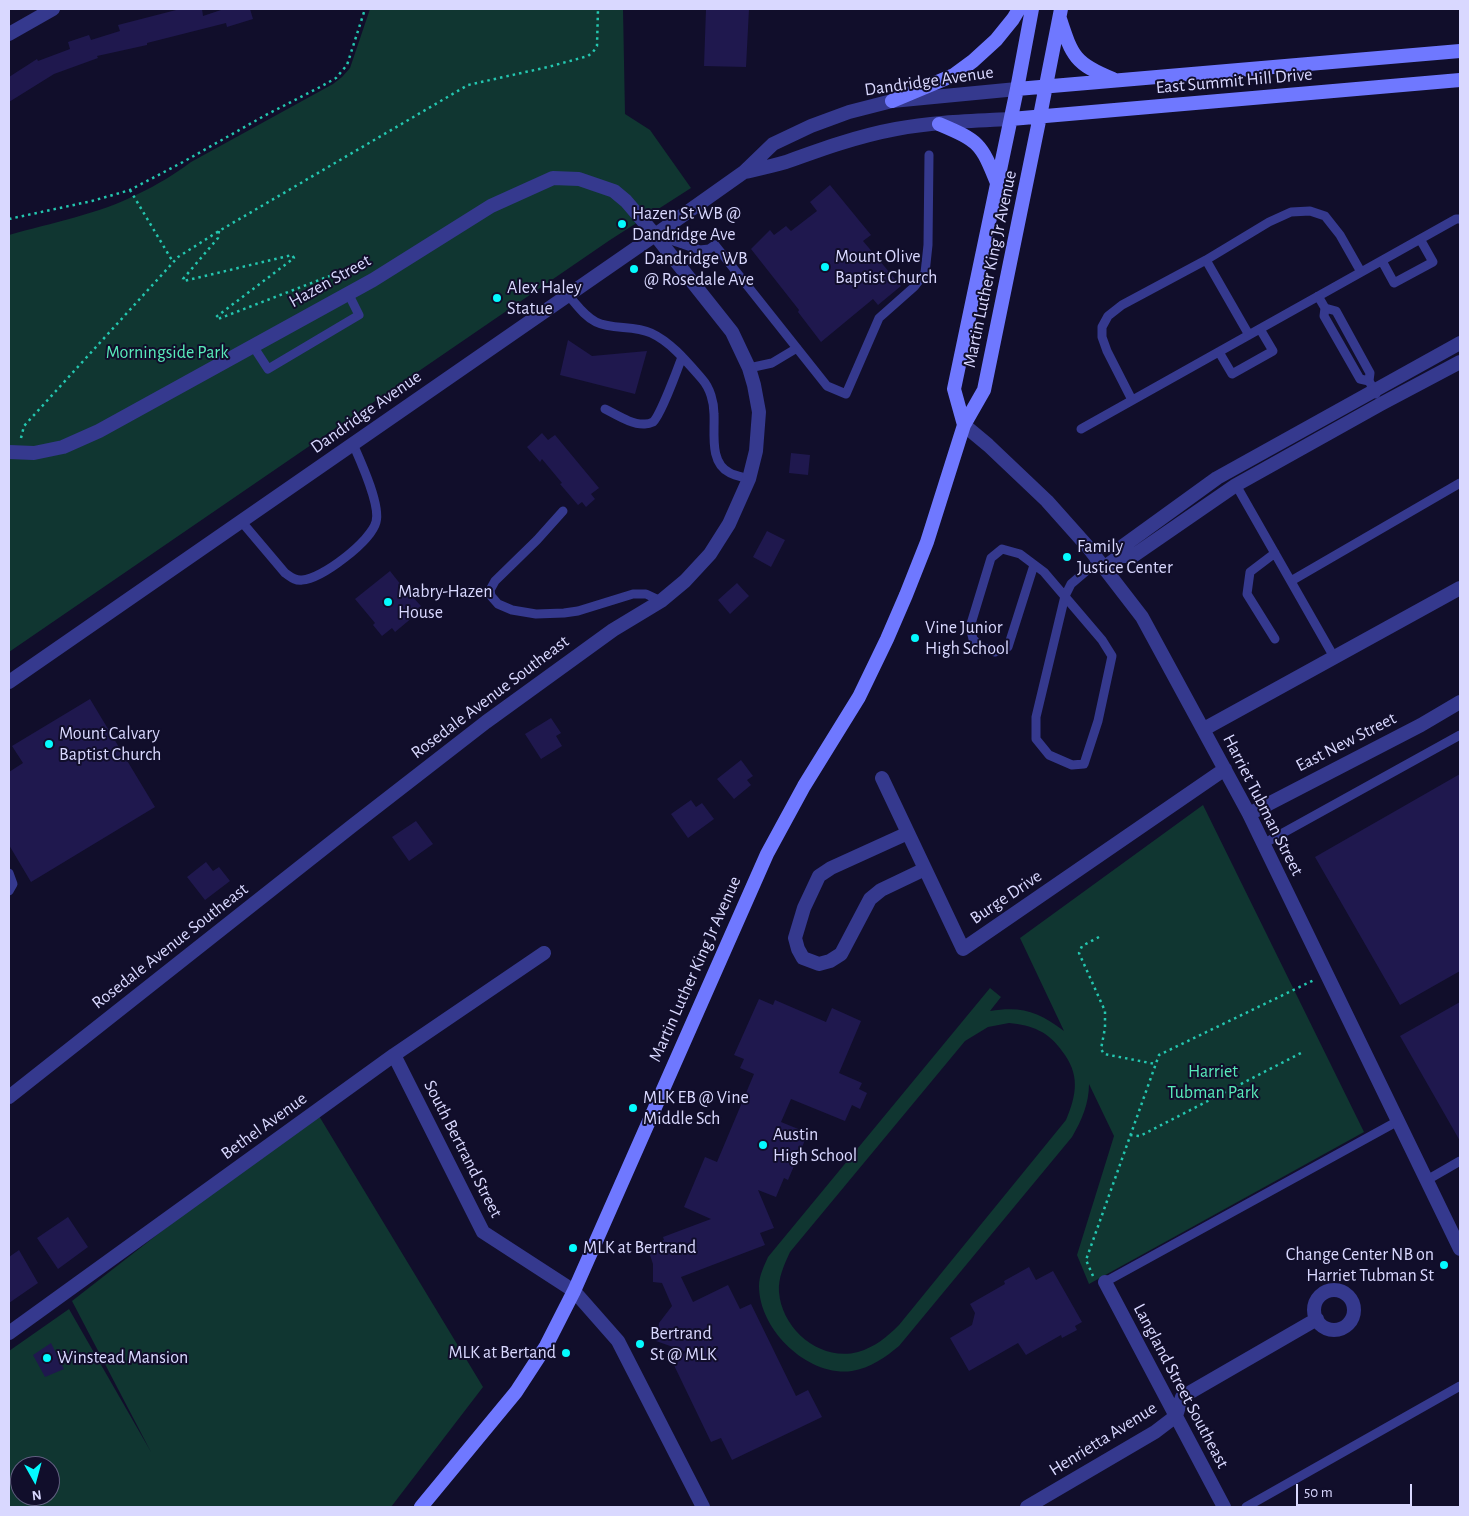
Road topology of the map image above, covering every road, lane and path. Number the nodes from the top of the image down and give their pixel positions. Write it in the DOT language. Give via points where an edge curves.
graph roads {
  1 [pos="53,9"];
  2 [pos="364,9"];
  3 [pos="598,9"];
  4 [pos="1019,9"];
  5 [pos="1032,9"];
  6 [pos="1060,13"];
  7 [pos="9,34"];
  8 [pos="1460,51"];
  9 [pos="1460,80"];
  10 [pos="1119,81"];
  11 [pos="1046,86"];
  12 [pos="1017,89"];
  13 [pos="892,101"];
  14 [pos="1040,116"];
  15 [pos="1011,119"];
  16 [pos="939,124"];
  17 [pos="929,155"];
  18 [pos="744,172"];
  19 [pos="997,183"];
  20 [pos="130,190"];
  21 [pos="1460,218"];
  22 [pos="9,219"];
  23 [pos="219,231"];
  24 [pos="655,235"];
  25 [pos="1420,239"];
  26 [pos="1206,260"];
  27 [pos="1382,261"];
  28 [pos="173,262"];
  29 [pos="1361,272"];
  30 [pos="373,280"];
  31 [pos="348,293"];
  32 [pos="568,295"];
  33 [pos="1318,296"];
  34 [pos="1325,308"];
  35 [pos="1260,328"];
  36 [pos="1249,335"];
  37 [pos="1460,343"];
  38 [pos="254,346"];
  39 [pos="797,348"];
  40 [pos="1219,352"];
  41 [pos="682,357"];
  42 [pos="1460,362"];
  43 [pos="749,368"];
  44 [pos="1372,386"];
  45 [pos="1132,400"];
  46 [pos="1381,404"];
  47 [pos="605,409"];
  48 [pos="964,425"];
  49 [pos="1081,429"];
  50 [pos="353,444"];
  51 [pos="13,452"];
  52 [pos="749,479"];
  53 [pos="1460,483"];
  54 [pos="1236,485"];
  55 [pos="563,512"];
  56 [pos="241,521"];
  57 [pos="1275,553"];
  58 [pos="1120,556"];
  59 [pos="1102,564"];
  60 [pos="1034,565"];
  61 [pos="1291,581"];
  62 [pos="1460,588"];
  63 [pos="1065,596"];
  64 [pos="661,600"];
  65 [pos="1276,640"];
  66 [pos="1334,658"];
  67 [pos="9,682"];
  68 [pos="1460,702"];
  69 [pos="1204,729"];
  70 [pos="1460,735"];
  71 [pos="1225,769"];
  72 [pos="882,778"];
  73 [pos="1248,814"];
  74 [pos="908,833"];
  75 [pos="1263,844"];
  76 [pos="925,869"];
  77 [pos="9,873"];
  78 [pos="9,891"];
  79 [pos="1099,937"];
  80 [pos="544,953"];
  81 [pos="1326,974"];
  82 [pos="1300,1053"];
  83 [pos="394,1054"];
  84 [pos="1155,1064"];
  85 [pos="9,1097"];
  86 [pos="1398,1121"];
  87 [pos="1130,1135"];
  88 [pos="1460,1161"];
  89 [pos="1426,1180"];
  90 [pos="1457,1234"];
  91 [pos="1460,1249"];
  92 [pos="1099,1279"];
  93 [pos="574,1290"];
  94 [pos="1317,1318"];
  95 [pos="9,1333"];
  96 [pos="1460,1386"];
  97 [pos="1176,1416"];
  98 [pos="421,1507"];
  99 [pos="703,1507"];
  100 [pos="1027,1507"];
  101 [pos="1224,1507"];
  102 [pos="1246,1507"];
  1 -- 7 [label="street"];
  2 -- 20 [label="path" via="346,65 336,78"];
  3 -- 23 [label="path" via="597,46 588,56 468,85"];
  4 -- 13 [label="main road" via="996,40 954,75"];
  5 -- 12 [label="main road, Martin Luther King Jr Avenue"];
  6 -- 10 [label="main road" via="1069,48 1080,61 1094,71"];
  6 -- 11 [label="main road, Martin Luther King Jr Avenue"];
  8 -- 10 [label="main road, East Summit Hill Drive"];
  9 -- 14 [label="main road, East Summit Hill Drive"];
  10 -- 11 [label="main road, East Summit Hill Drive"];
  11 -- 12 [label="main road, East Summit Hill Drive"];
  11 -- 14 [label="main road, Martin Luther King Jr Avenue"];
  12 -- 13 [label="street, Dandridge Avenue"];
  12 -- 15 [label="main road, Martin Luther King Jr Avenue"];
  13 -- 18 [label="street, Dandridge Avenue" via="849,112 773,144"];
  14 -- 15 [label="main road, East Summit Hill Drive"];
  14 -- 48 [label="main road, Martin Luther King Jr Avenue" via="984,390"];
  15 -- 16 [label="street, Dandridge Avenue"];
  15 -- 19 [label="main road, Martin Luther King Jr Avenue"];
  16 -- 18 [label="street, Dandridge Avenue" via="897,128"];
  16 -- 19 [label="main road" via="966,135 979,145"];
  17 -- 39 [label="lane" via="925,273 879,318 846,394 827,386"];
  18 -- 24 [label="street, Dandridge Avenue"];
  19 -- 48 [label="main road, Martin Luther King Jr Avenue" via="954,389"];
  20 -- 22 [label="path"];
  20 -- 28 [label="path"];
  21 -- 25 [label="lane"];
  23 -- 28 [label="path"];
  23 -- 30 [label="path" via="218,238 184,280 292,255 294,258 216,316 218,319 352,267"];
  24 -- 30 [label="street, Hazen Street" via="614,191 579,179 553,178 491,206"];
  24 -- 32 [label="street, Dandridge Avenue"];
  24 -- 39 [label="lane" via="700,250 716,245"];
  24 -- 43 [label="street, Rosedale Avenue Southeast" via="732,332"];
  25 -- 27 [label="lane"];
  25 -- 27 [label="lane" via="1433,262 1394,283"];
  26 -- 29 [label="lane" via="1269,222 1290,212 1310,210 1325,216"];
  26 -- 36 [label="lane"];
  26 -- 45 [label="lane" via="1122,306 1108,316 1102,327 1107,352"];
  27 -- 29 [label="lane"];
  28 -- 51 [label="path" via="24,426"];
  29 -- 33 [label="lane"];
  30 -- 31 [label="street, Hazen Street"];
  31 -- 38 [label="street, Hazen Street"];
  31 -- 38 [label="lane" via="359,315 268,369"];
  32 -- 41 [label="lane" via="584,314 597,322 650,332"];
  32 -- 50 [label="street, Dandridge Avenue"];
  33 -- 34 [label="lane"];
  33 -- 35 [label="lane"];
  34 -- 44 [label="lane" via="1324,316 1360,379"];
  34 -- 44 [label="lane" via="1336,311 1370,373"];
  35 -- 36 [label="lane"];
  35 -- 40 [label="lane" via="1273,351 1232,374"];
  36 -- 40 [label="lane"];
  37 -- 44 [label="street"];
  38 -- 51 [label="street, Hazen Street" via="99,431 63,447 34,453"];
  39 -- 43 [label="lane" via="772,363"];
  40 -- 45 [label="lane"];
  41 -- 47 [label="lane" via="653,422 640,424"];
  41 -- 52 [label="lane" via="704,381 711,395 716,456 722,467"];
  42 -- 46 [label="street"];
  43 -- 52 [label="street, Rosedale Avenue Southeast" via="759,412 756,451"];
  44 -- 46 [label="lane"];
  44 -- 58 [label="street" via="1217,478 1123,546"];
  45 -- 49 [label="lane"];
  46 -- 54 [label="street"];
  48 -- 59 [label="street, Harriet Tubman Street" via="1047,501"];
  48 -- 93 [label="main road, Martin Luther King Jr Avenue" via="927,542 887,639 859,697 767,854"];
  50 -- 56 [label="street, Dandridge Avenue"];
  50 -- 56 [label="lane" via="377,511 376,522 359,547 332,567 312,578 293,579"];
  52 -- 64 [label="street, Rosedale Avenue Southeast" via="729,524 710,554 685,581"];
  53 -- 61 [label="lane"];
  54 -- 57 [label="lane"];
  54 -- 58 [label="street" via="1133,556"];
  55 -- 64 [label="lane" via="496,581 490,590 498,604 536,614 578,611 633,594 646,594"];
  56 -- 67 [label="street, Dandridge Avenue"];
  57 -- 61 [label="lane"];
  57 -- 65 [label="lane" via="1250,572 1247,594"];
  58 -- 59 [label="street"];
  59 -- 63 [label="lane" via="1070,584"];
  59 -- 69 [label="street, Harriet Tubman Street" via="1142,617"];
  60 -- 60 [label="lane" via="1020,554 1002,549 991,558 970,627 973,639 981,647 995,652 1008,647"];
  60 -- 63 [label="lane"];
  61 -- 66 [label="lane"];
  62 -- 66 [label="street"];
  63 -- 63 [label="lane" via="1036,717 1036,740 1049,754 1072,765 1084,764 1098,721 1112,656"];
  64 -- 85 [label="street, Rosedale Avenue Southeast" via="613,630 486,722"];
  66 -- 69 [label="street"];
  68 -- 73 [label="street, East New Street" via="1422,725"];
  69 -- 71 [label="street, Harriet Tubman Street"];
  70 -- 75 [label="lane"];
  71 -- 73 [label="street, Harriet Tubman Street"];
  71 -- 76 [label="street, Burge Drive" via="963,949"];
  72 -- 74 [label="street, Burge Drive"];
  73 -- 75 [label="street, Harriet Tubman Street"];
  74 -- 76 [label="street, Burge Drive"];
  74 -- 76 [label="street" via="819,876 795,938 803,958 818,964 841,954 870,899 881,890"];
  75 -- 81 [label="street, Harriet Tubman Street"];
  77 -- 78 [label="lane" via="13,884"];
  79 -- 84 [label="path" via="1082,946 1080,953 1106,1011 1100,1049 1104,1054"];
  80 -- 83 [label="street, Bethel Avenue"];
  81 -- 84 [label="path" via="1159,1055"];
  81 -- 86 [label="street, Harriet Tubman Street"];
  82 -- 87 [label="path" via="1140,1136"];
  83 -- 93 [label="street, South Bertrand Street" via="483,1232"];
  83 -- 95 [label="street, Bethel Avenue"];
  84 -- 87 [label="path"];
  86 -- 89 [label="street, Harriet Tubman Street"];
  86 -- 92 [label="lane"];
  87 -- 92 [label="path" via="1086,1260"];
  88 -- 89 [label="lane"];
  89 -- 90 [label="street, Harriet Tubman Street"];
  90 -- 91 [label="street, Harriet Tubman Street"];
  92 -- 97 [label="street, Langland Street Southeast"];
  93 -- 98 [label="main road, Martin Luther King Jr Avenue" via="546,1346 516,1392"];
  93 -- 99 [label="street, South Bertrand Street" via="618,1341"];
  94 -- 97 [label="street, Henrietta Avenue" via="1182,1397"];
  96 -- 102 [label="lane"];
  97 -- 100 [label="street, Henrietta Avenue" via="1155,1432"];
  97 -- 101 [label="street, Langland Street Southeast"];
}
